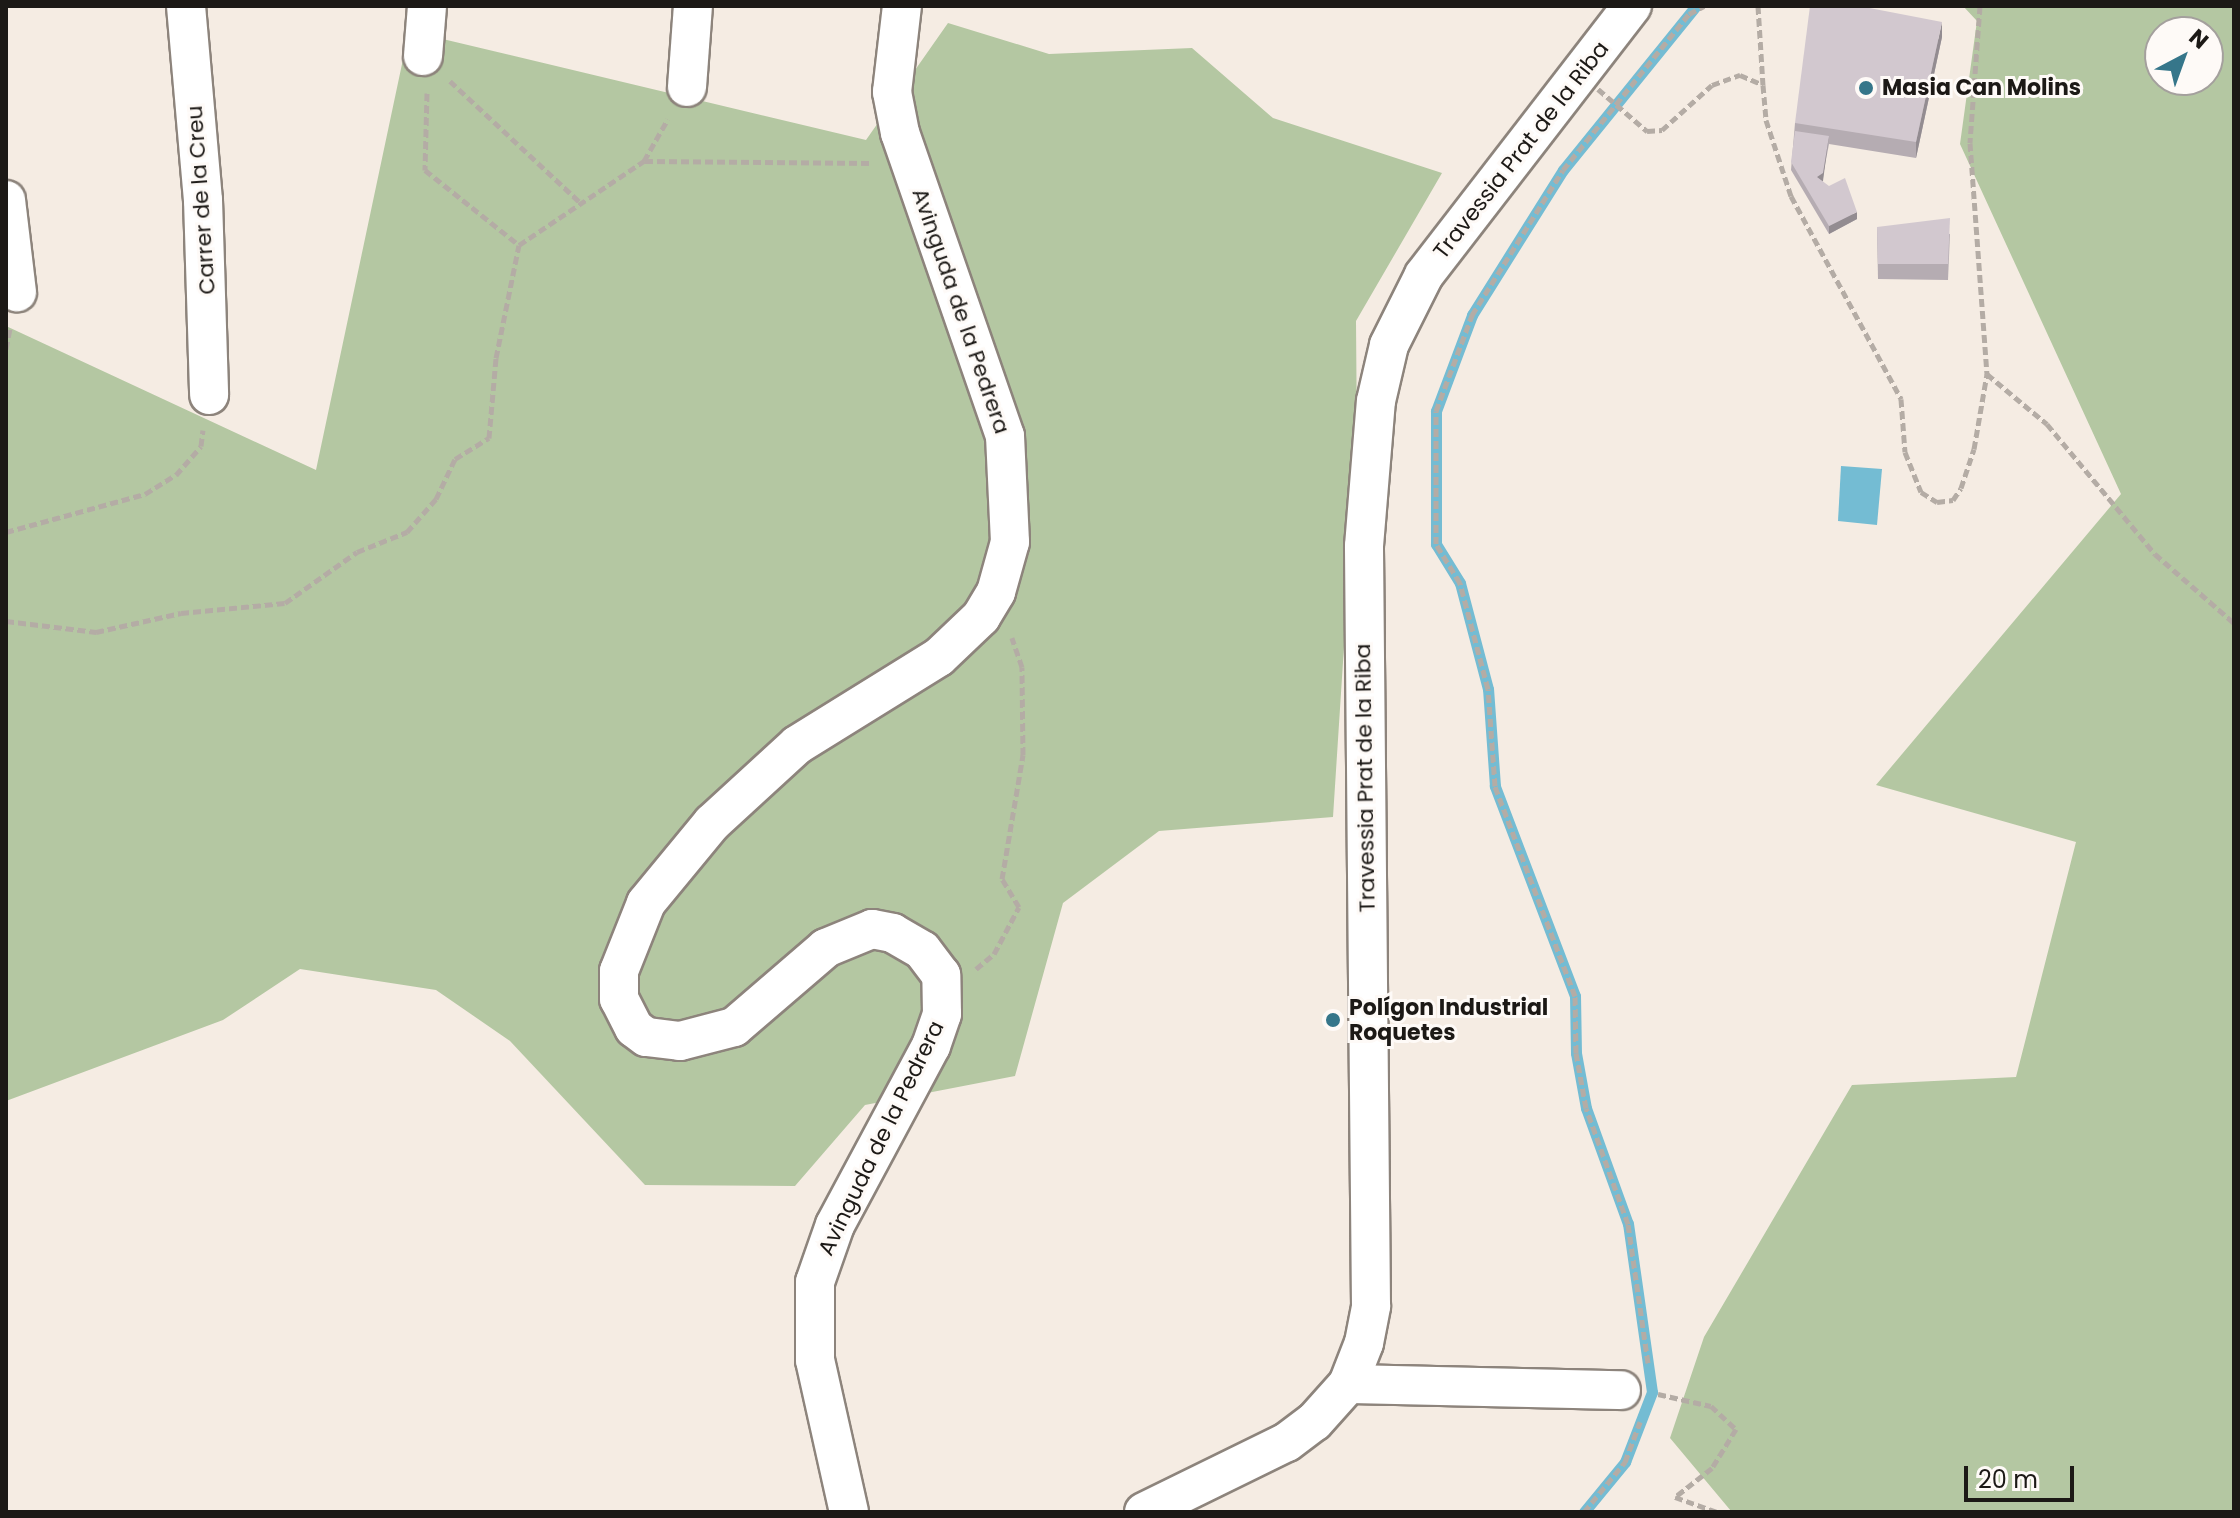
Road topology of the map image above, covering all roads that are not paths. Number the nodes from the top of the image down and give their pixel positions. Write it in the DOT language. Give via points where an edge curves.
graph roads {
  1 [pos="186,6"];
  2 [pos="427,6"];
  3 [pos="693,6"];
  4 [pos="902,6"];
  5 [pos="1632,6"];
  6 [pos="423,56"];
  7 [pos="687,87"];
  8 [pos="6,200"];
  9 [pos="17,292"];
  10 [pos="209,395"];
  11 [pos="1348,1384"];
  12 [pos="1637,1391"];
  13 [pos="849,1512"];
  14 [pos="1144,1512"];
  1 -- 10 [label="street, Carrer de la Creu" via="203,200"];
  2 -- 6 [label="street"];
  3 -- 7 [label="street"];
  4 -- 13 [label="street, Avinguda de la Pedrera" via="892,92 909,163 1005,436 1010,542 996,592 981,617 939,657 797,745 712,823 646,903 619,971 619,999 627,1020 646,1037 666,1041 696,1039 734,1027 826,948 872,929 893,933 922,950 941,975 944,995 931,1046 835,1225 815,1282 815,1360"];
  5 -- 11 [label="street, Travessia Prat de la Riba" via="1409,298 1389,345 1376,401 1366,517 1364,737 1371,1306"];
  8 -- 9 [label="street"];
  11 -- 12 [label="street"];
  11 -- 14 [label="street, Travessia Prat de la Riba" via="1314,1422 1287,1442"];
}
